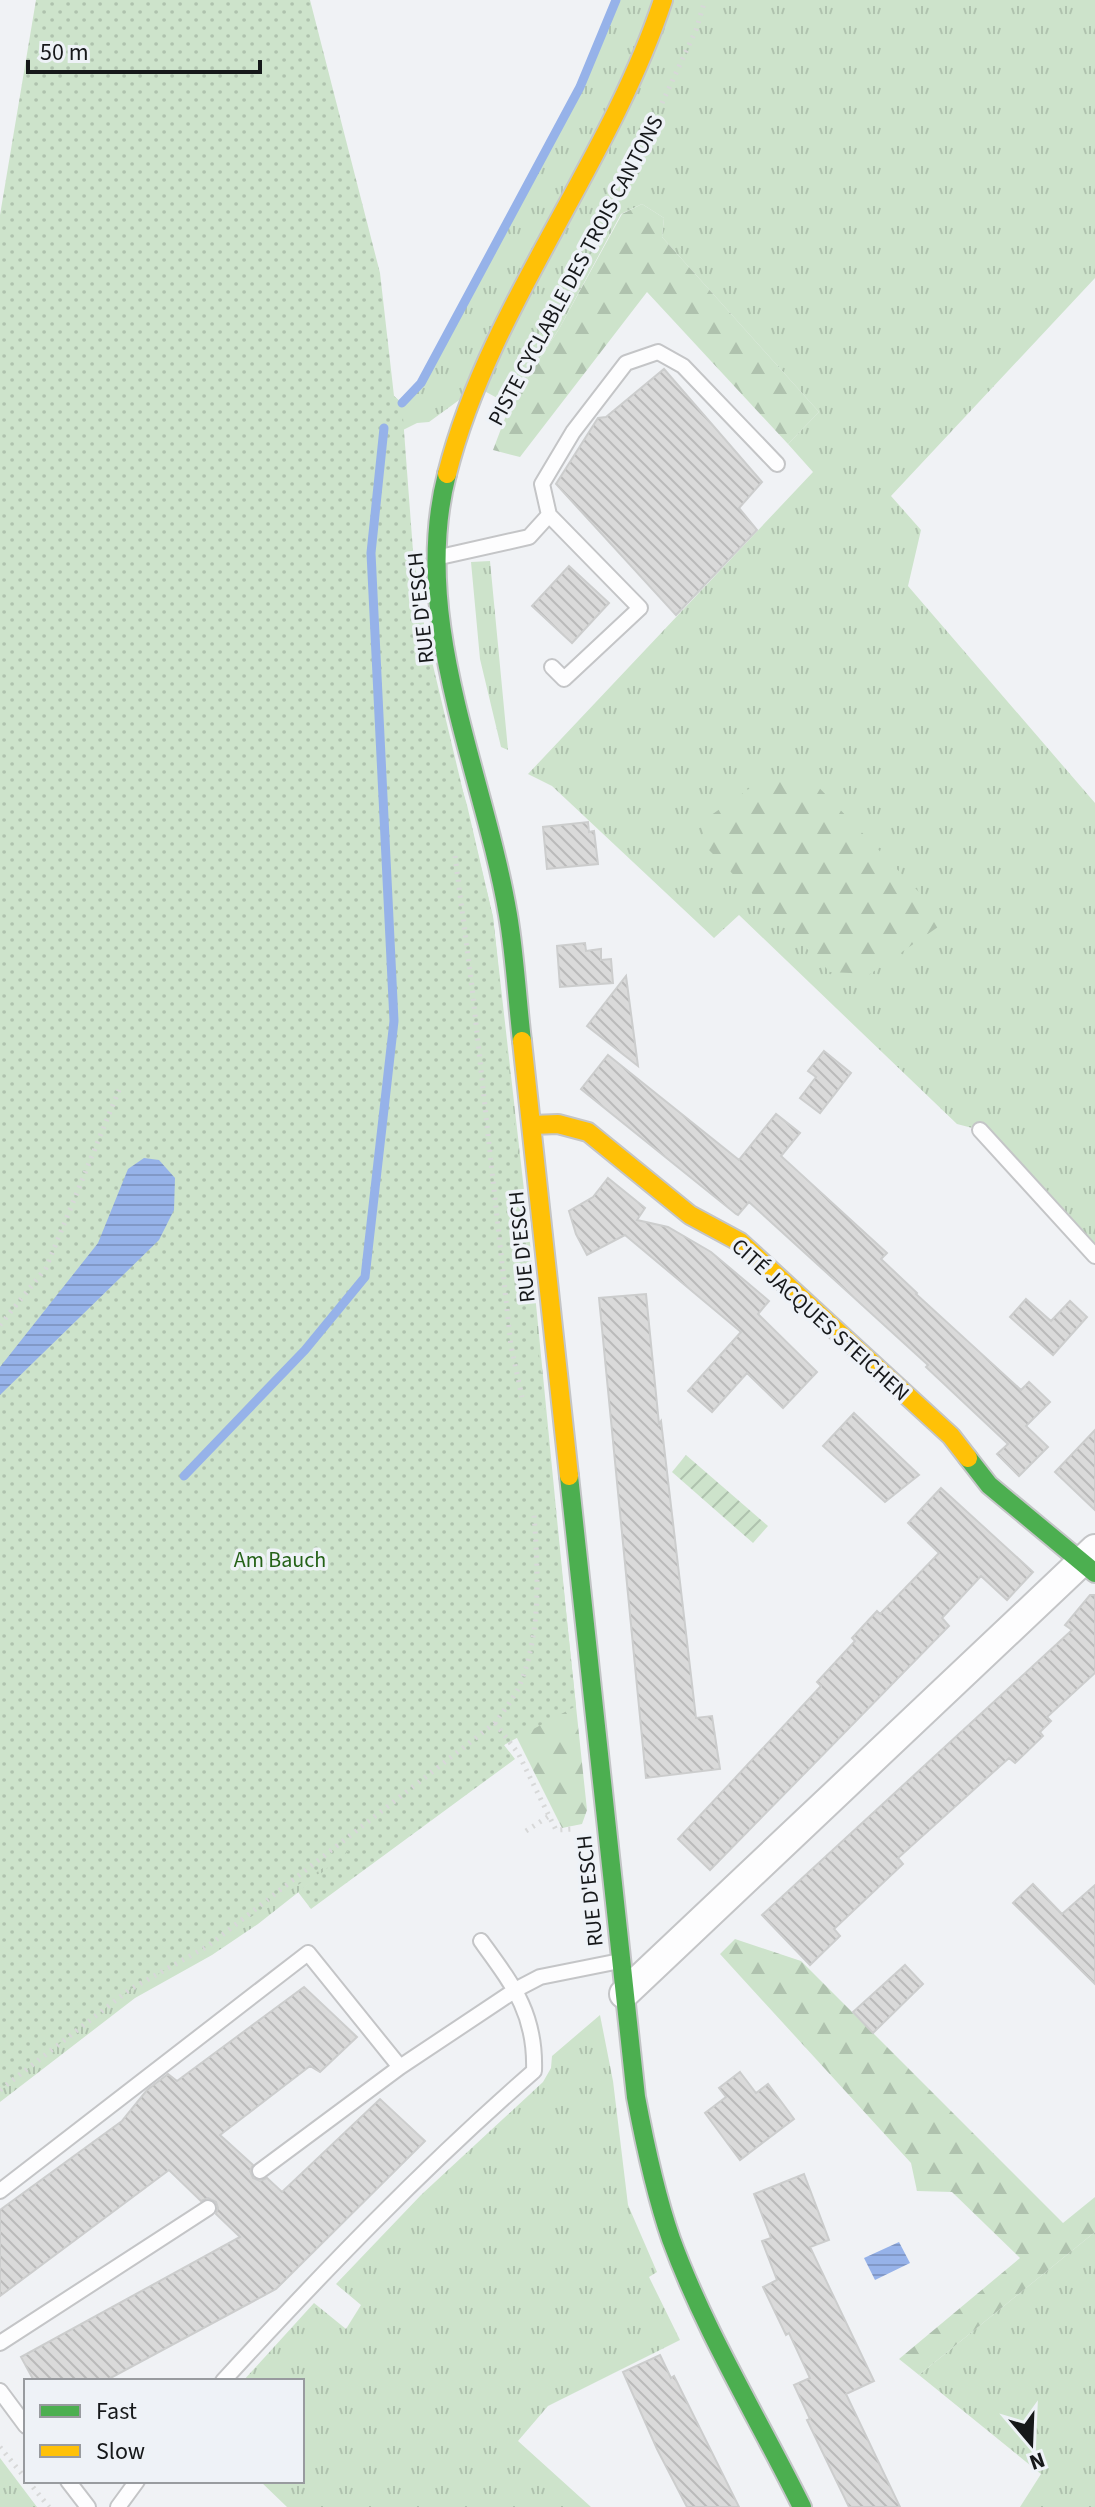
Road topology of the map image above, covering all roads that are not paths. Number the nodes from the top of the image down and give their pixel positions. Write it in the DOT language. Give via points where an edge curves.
graph roads {
  1 [pos="663,0"];
  2 [pos="777,464"];
  3 [pos="549,515"];
  4 [pos="436,558"];
  5 [pos="552,667"];
  6 [pos="532,1125"];
  7 [pos="980,1130"];
  8 [pos="1095,1256"];
  9 [pos="1090,1561"];
  10 [pos="481,1941"];
  11 [pos="620,1961"];
  12 [pos="517,1989"];
  13 [pos="624,1994"];
  14 [pos="400,2067"];
  15 [pos="260,2171"];
  16 [pos="0,2191"];
  17 [pos="208,2208"];
  18 [pos="0,2343"];
  19 [pos="225,2379"];
  20 [pos="0,2391"];
  21 [pos="24,2423"];
  22 [pos="70,2483"];
  23 [pos="136,2483"];
  24 [pos="88,2507"];
  25 [pos="118,2507"];
  26 [pos="802,2507"];
  1 -- 4 [label="main road, RUE D'ESCH" via="614,117 511,312 471,401 441,499"];
  2 -- 3 [label="lane" via="683,366 658,352 626,363 573,432 542,484"];
  3 -- 4 [label="lane" via="529,537"];
  3 -- 5 [label="lane" via="640,608 564,679"];
  4 -- 6 [label="main road, RUE D'ESCH" via="442,627 508,915"];
  6 -- 9 [label="main road, CITÉ JACQUES STEICHEN" via="558,1124 588,1132 690,1215 740,1242 951,1436 989,1485"];
  6 -- 11 [label="main road, RUE D'ESCH"];
  7 -- 8 [label="lane"];
  9 -- 13 [label="street, CITÉ JACQUES STEICHEN"];
  10 -- 12 [label="lane"];
  11 -- 12 [label="lane" via="540,1977"];
  11 -- 13 [label="main road, RUE D'ESCH"];
  12 -- 14 [label="lane"];
  12 -- 19 [label="lane" via="535,2043 534,2071 393,2203"];
  13 -- 26 [label="main road, RUE D'ESCH" via="638,2111 671,2239"];
  14 -- 15 [label="lane"];
  14 -- 16 [label="lane" via="308,1953"];
  17 -- 18 [label="lane"];
  20 -- 21 [label="lane"];
  22 -- 24 [label="lane"];
  23 -- 25 [label="lane"];
}
